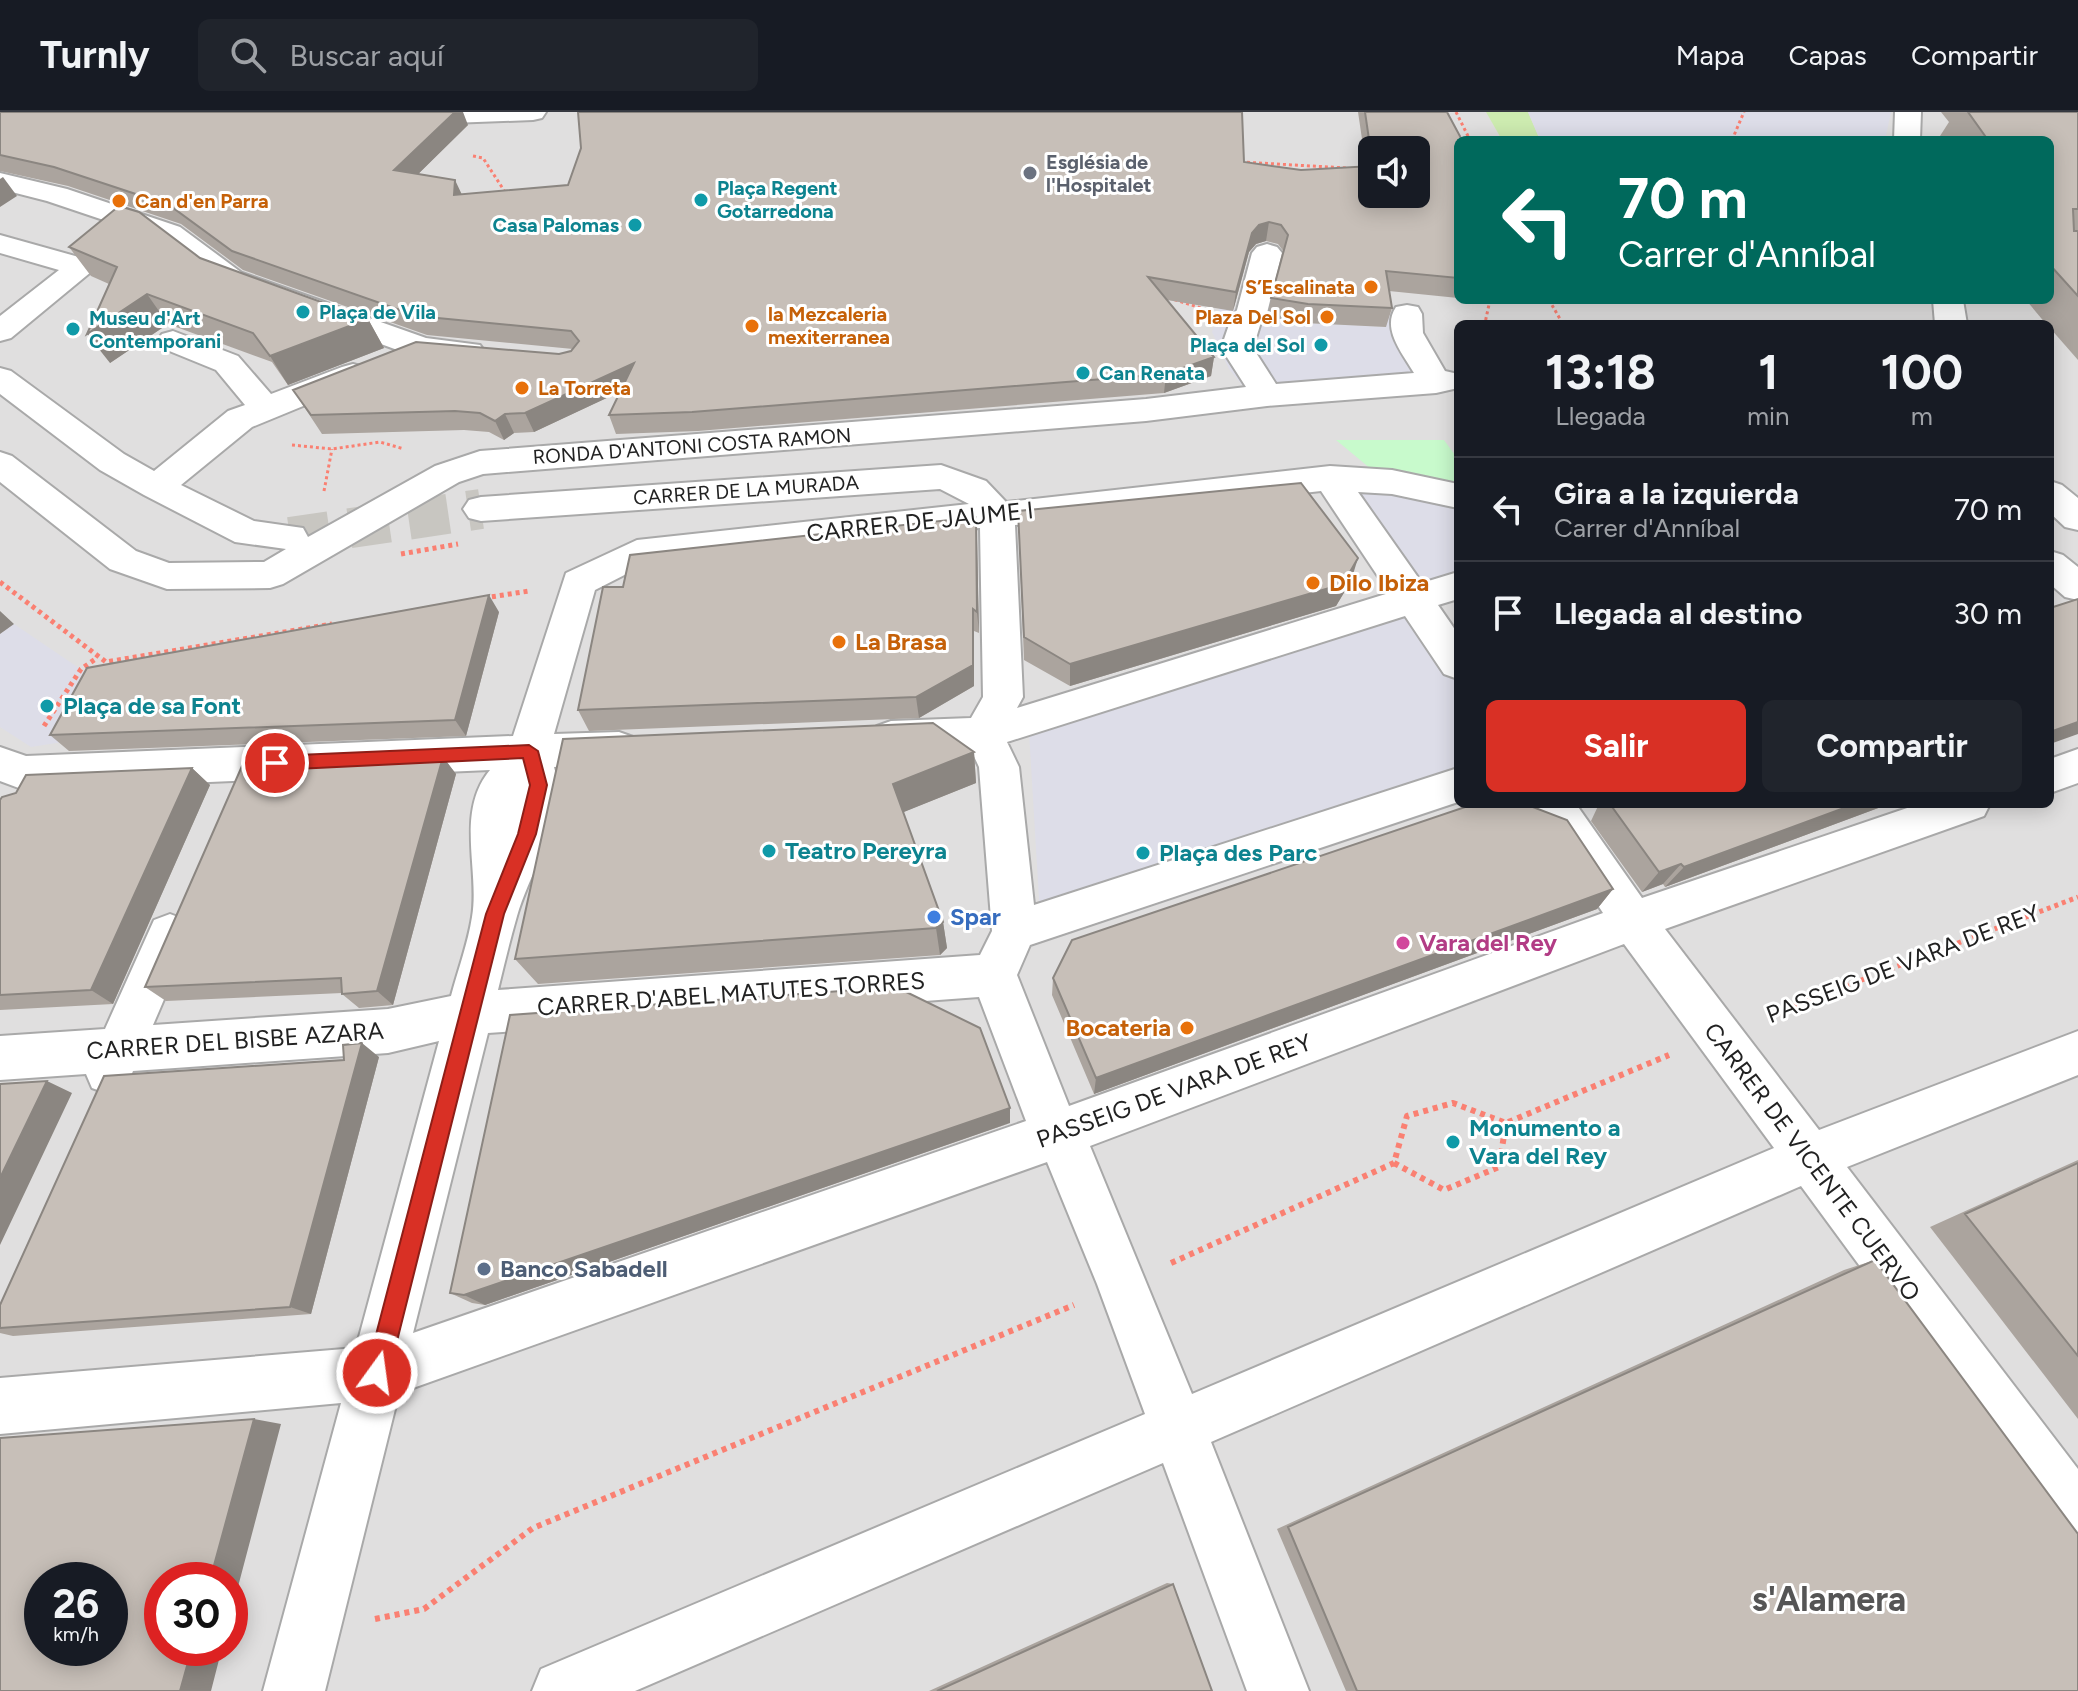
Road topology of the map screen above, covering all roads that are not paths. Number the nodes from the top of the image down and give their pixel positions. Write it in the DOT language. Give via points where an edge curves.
graph roads {
  1 [pos="330,112"];
  2 [pos="533,112"];
  3 [pos="1908,112"];
  4 [pos="1907,136"];
  5 [pos="24,181"];
  6 [pos="0,244"];
  7 [pos="1267,253"];
  8 [pos="1410,326"];
  9 [pos="0,331"];
  10 [pos="173,341"];
  11 [pos="422,348"];
  12 [pos="495,354"];
  13 [pos="0,378"];
  14 [pos="1267,395"];
  15 [pos="265,408"];
  16 [pos="0,464"];
  17 [pos="1330,478"];
  18 [pos="156,487"];
  19 [pos="1454,495"];
  20 [pos="481,509"];
  21 [pos="997,515"];
  22 [pos="290,537"];
  23 [pos="1454,586"];
  24 [pos="1414,600"];
  25 [pos="1454,658"];
  26 [pos="983,734"];
  27 [pos="856,739"];
  28 [pos="654,747"];
  29 [pos="529,751"];
  30 [pos="243,764"];
  31 [pos="2078,766"];
  32 [pos="9,767"];
  33 [pos="2054,775"];
  34 [pos="1454,786"];
  35 [pos="224,807"];
  36 [pos="1556,808"];
  37 [pos="1958,808"];
  38 [pos="0,810"];
  39 [pos="187,893"];
  40 [pos="1633,921"];
  41 [pos="1014,931"];
  42 [pos="994,975"];
  43 [pos="469,1013"];
  44 [pos="119,1050"];
  45 [pos="2078,1053"];
  46 [pos="0,1058"];
  47 [pos="93,1108"];
  48 [pos="1056,1135"];
  49 [pos="1809,1158"];
  50 [pos="377,1373"];
  51 [pos="0,1406"];
  52 [pos="1176,1430"];
  53 [pos="2078,1516"];
  54 [pos="294,1691"];
  55 [pos="563,1691"];
  56 [pos="1278,1691"];
  1 -- 2 [label="street" via="346,119"];
  3 -- 4 [label="street"];
  5 -- 11 [label="street" via="170,233 231,279"];
  6 -- 9 [label="street" via="82,267"];
  7 -- 14 [label="street" via="1252,313 1232,315 1237,348"];
  8 -- 14 [label="street, RONDA D'ANTONI COSTA RAMON" via="1442,382"];
  10 -- 15 [label="street" via="227,363"];
  11 -- 12 [label="street"];
  11 -- 15 [label="street"];
  13 -- 18 [label="street" via="112,462"];
  14 -- 16 [label="street, RONDA D'ANTONI COSTA RAMON" via="1146,410 480,463 447,474 270,575 167,576 123,560"];
  15 -- 18 [label="street" via="240,419"];
  17 -- 19 [label="street, CARRER DE JAUME I" via="1392,482"];
  17 -- 21 [label="street, CARRER DE JAUME I"];
  17 -- 24 [label="street"];
  18 -- 22 [label="street" via="248,533"];
  20 -- 21 [label="street, CARRER DE LA MURADA" via="941,477 970,486 986,497"];
  21 -- 26 [label="street" via="1003,697"];
  21 -- 29 [label="street, CARRER DE JAUME I" via="637,553 579,582"];
  23 -- 24 [label="street"];
  24 -- 25 [label="street"];
  24 -- 26 [label="street"];
  26 -- 27 [label="street"];
  26 -- 41 [label="street" via="999,767"];
  28 -- 29 [label="street"];
  29 -- 30 [label="street"];
  29 -- 43 [label="street" via="539,785 527,834 495,914"];
  30 -- 32 [label="street"];
  30 -- 35 [label="street"];
  31 -- 33 [label="street"];
  32 -- 38 [label="street"];
  34 -- 41 [label="street"];
  36 -- 40 [label="street, CARRER DE VICENTE CUERVO"];
  37 -- 40 [label="street, PASSEIG DE VARA DE REY"];
  39 -- 44 [label="street"];
  40 -- 48 [label="street, PASSEIG DE VARA DE REY"];
  40 -- 49 [label="street, CARRER DE VICENTE CUERVO"];
  41 -- 42 [label="street"];
  42 -- 43 [label="street, CARRER D'ABEL MATUTES TORRES"];
  42 -- 48 [label="street"];
  43 -- 44 [label="street, CARRER DEL BISBE AZARA" via="388,1031"];
  43 -- 50 [label="street"];
  44 -- 46 [label="street, CARRER DEL BISBE AZARA"];
  44 -- 47 [label="street"];
  45 -- 49 [label="street"];
  48 -- 50 [label="street, PASSEIG DE VARA DE REY"];
  48 -- 52 [label="street" via="1067,1149 1123,1284"];
  49 -- 52 [label="street"];
  49 -- 53 [label="street, CARRER DE VICENTE CUERVO"];
  50 -- 51 [label="street, PASSEIG DE VARA DE REY"];
  50 -- 54 [label="street"];
  52 -- 55 [label="street"];
  52 -- 56 [label="street"];
}
